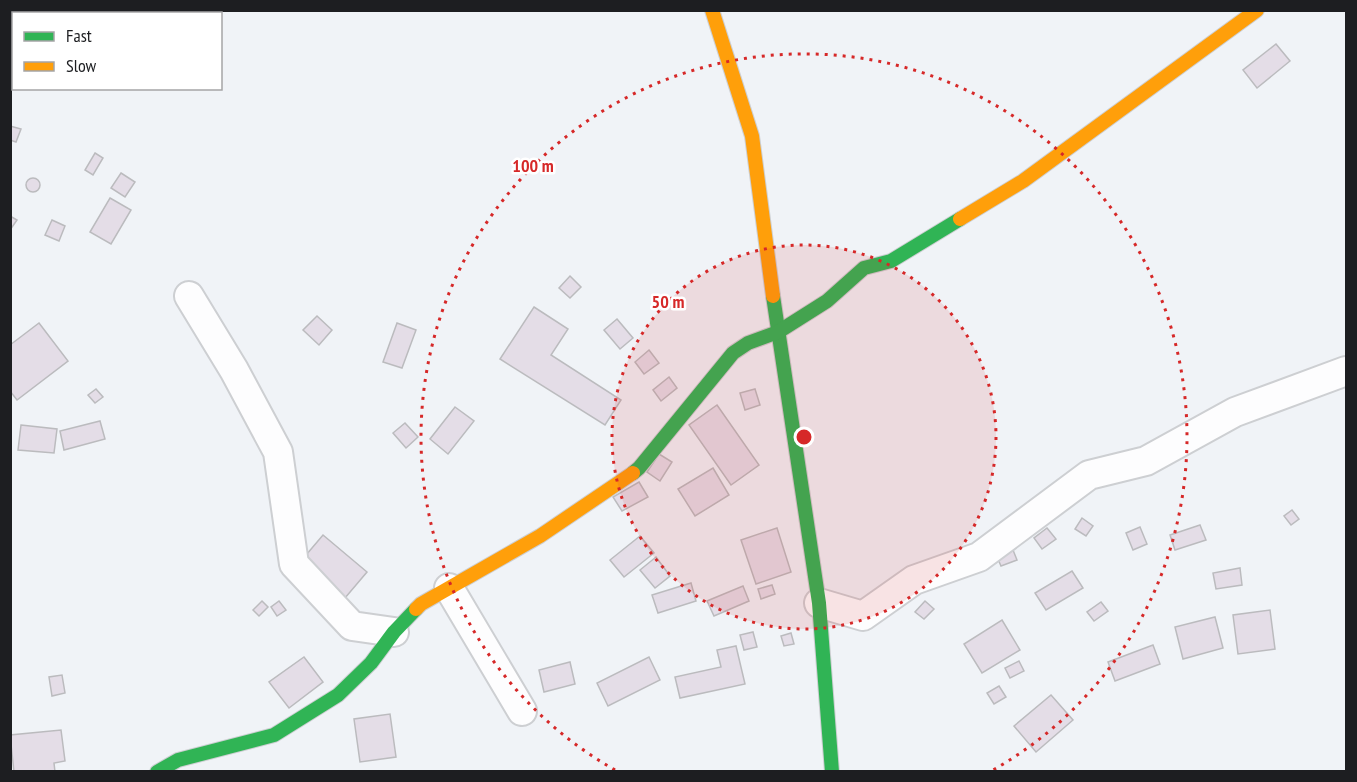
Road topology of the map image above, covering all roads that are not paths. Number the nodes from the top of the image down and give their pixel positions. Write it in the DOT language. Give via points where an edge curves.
graph roads {
  1 [pos="712,10"];
  2 [pos="1257,10"];
  3 [pos="189,296"];
  4 [pos="778,332"];
  5 [pos="1347,371"];
  6 [pos="449,588"];
  7 [pos="819,603"];
  8 [pos="394,632"];
  9 [pos="522,711"];
  10 [pos="157,771"];
  11 [pos="832,771"];
  1 -- 4 [label="street" via="752,136"];
  2 -- 4 [label="street" via="1023,180 891,261 864,268 827,301"];
  3 -- 8 [label="street" via="278,452 294,564 352,626"];
  4 -- 6 [label="street" via="733,353 639,468 540,536"];
  4 -- 7 [label="street"];
  5 -- 7 [label="street" via="1235,412 1146,461 1089,475 979,557 914,580 862,616"];
  6 -- 8 [label="street" via="421,604"];
  6 -- 9 [label="street"];
  7 -- 11 [label="street"];
  8 -- 10 [label="street" via="371,663 338,695 274,735 178,760"];
}
